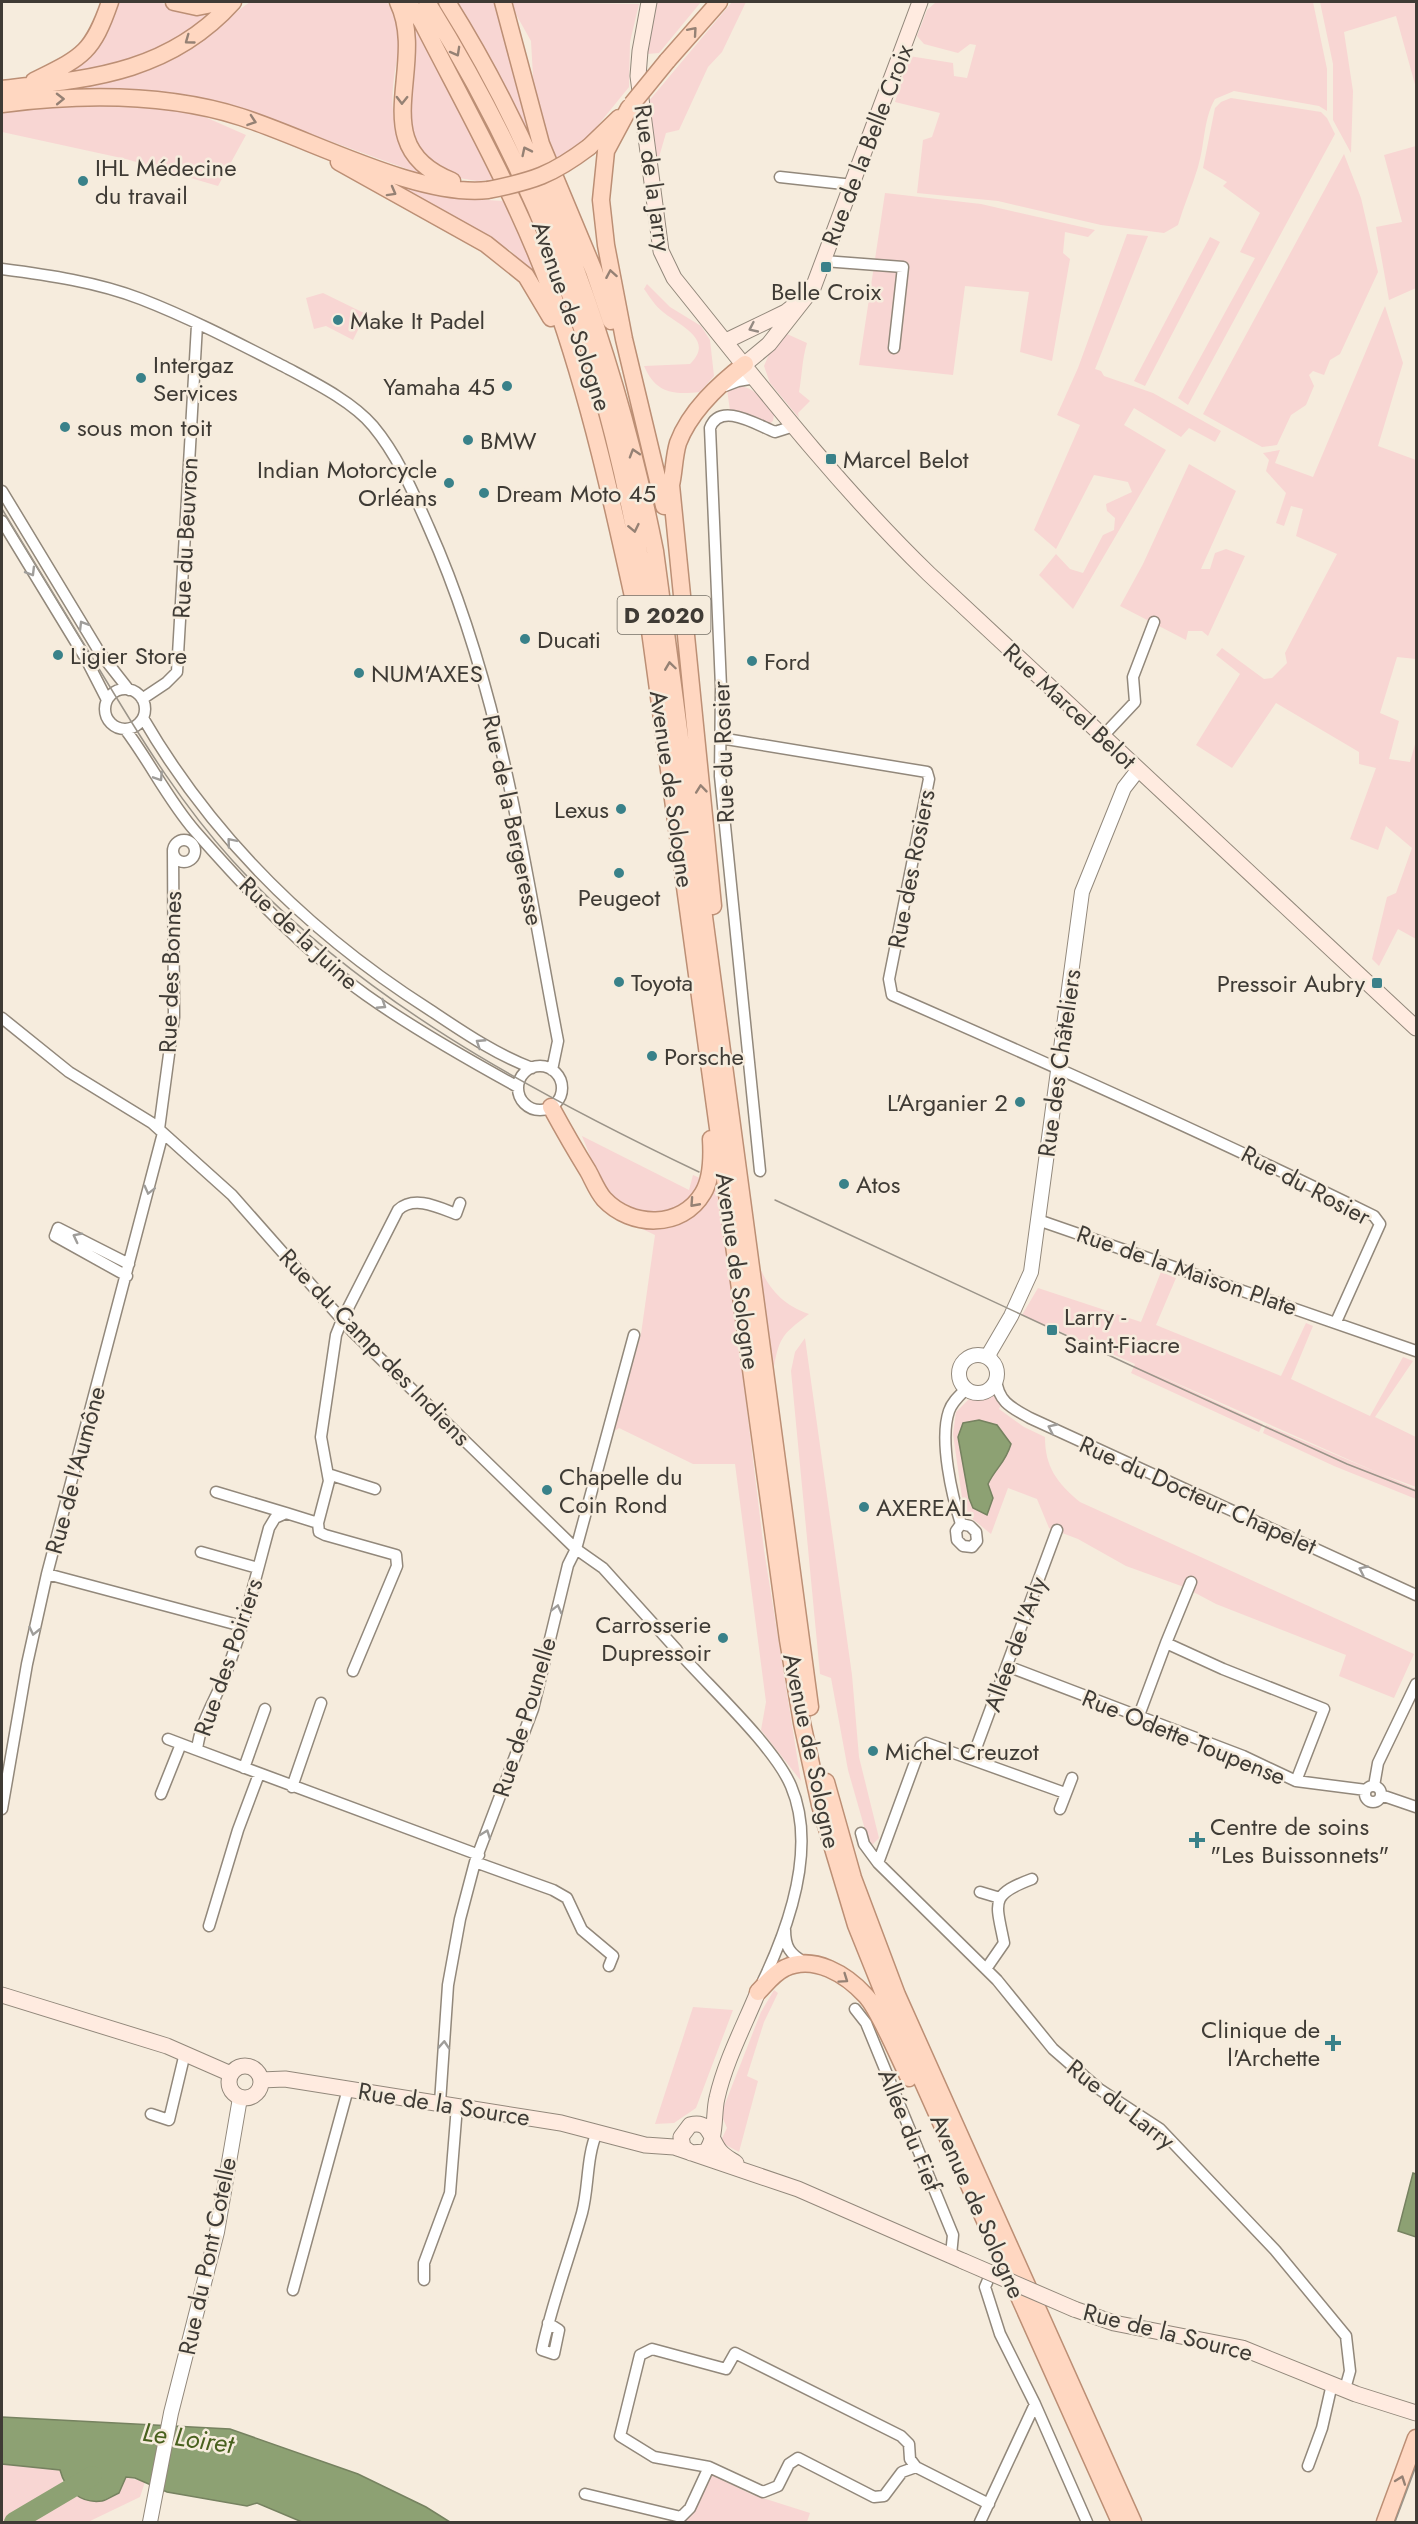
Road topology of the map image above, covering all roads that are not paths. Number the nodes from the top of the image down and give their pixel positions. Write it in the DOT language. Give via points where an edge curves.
graph roads {
  1 [pos="110,2"];
  2 [pos="174,2"];
  3 [pos="222,2"];
  4 [pos="233,2"];
  5 [pos="398,2"];
  6 [pos="408,2"];
  7 [pos="427,2"];
  8 [pos="447,2"];
  9 [pos="503,2"];
  10 [pos="649,2"];
  11 [pos="719,2"];
  12 [pos="920,2"];
  13 [pos="24,87"];
  14 [pos="2,89"];
  15 [pos="2,104"];
  16 [pos="631,106"];
  17 [pos="286,133"];
  18 [pos="780,177"];
  19 [pos="853,185"];
  20 [pos="488,190"];
  21 [pos="824,261"];
  22 [pos="2,269"];
  23 [pos="813,288"];
  24 [pos="196,325"];
  25 [pos="726,341"];
  26 [pos="894,348"];
  27 [pos="745,364"];
  28 [pos="756,378"];
  29 [pos="713,391"];
  30 [pos="589,417"];
  31 [pos="794,426"];
  32 [pos="648,433"];
  33 [pos="2,491"];
  34 [pos="2,521"];
  35 [pos="1154,622"];
  36 [pos="687,645"];
  37 [pos="129,690"];
  38 [pos="142,699"];
  39 [pos="107,700"];
  40 [pos="143,718"];
  41 [pos="662,727"];
  42 [pos="125,729"];
  43 [pos="1103,736"];
  44 [pos="720,738"];
  45 [pos="1138,770"];
  46 [pos="173,850"];
  47 [pos="692,929"];
  48 [pos="2,1018"];
  49 [pos="1416,1028"];
  50 [pos="1057,1067"];
  51 [pos="532,1068"];
  52 [pos="552,1070"];
  53 [pos="519,1087"];
  54 [pos="551,1107"];
  55 [pos="161,1131"];
  56 [pos="760,1171"];
  57 [pos="460,1203"];
  58 [pos="1038,1220"];
  59 [pos="129,1264"];
  60 [pos="749,1265"];
  61 [pos="127,1276"];
  62 [pos="342,1320"];
  63 [pos="1336,1322"];
  64 [pos="634,1335"];
  65 [pos="1416,1351"];
  66 [pos="989,1358"];
  67 [pos="996,1379"];
  68 [pos="966,1389"];
  69 [pos="328,1474"];
  70 [pos="375,1489"];
  71 [pos="216,1492"];
  72 [pos="286,1514"];
  73 [pos="318,1523"];
  74 [pos="962,1524"];
  75 [pos="1057,1530"];
  76 [pos="576,1549"];
  77 [pos="201,1552"];
  78 [pos="258,1568"];
  79 [pos="47,1574"];
  80 [pos="1191,1582"];
  81 [pos="1416,1595"];
  82 [pos="242,1626"];
  83 [pos="1166,1643"];
  84 [pos="1007,1666"];
  85 [pos="353,1671"];
  86 [pos="1416,1684"];
  87 [pos="321,1702"];
  88 [pos="266,1709"];
  89 [pos="1138,1718"];
  90 [pos="168,1739"];
  91 [pos="181,1744"];
  92 [pos="197,1750"];
  93 [pos="972,1759"];
  94 [pos="244,1768"];
  95 [pos="259,1774"];
  96 [pos="1072,1778"];
  97 [pos="1296,1781"];
  98 [pos="292,1787"];
  99 [pos="1373,1790"];
  100 [pos="1065,1793"];
  101 [pos="161,1794"];
  102 [pos="1416,1807"];
  103 [pos="2,1809"];
  104 [pos="1060,1809"];
  105 [pos="861,1833"];
  106 [pos="477,1858"];
  107 [pos="878,1863"];
  108 [pos="1032,1879"];
  109 [pos="980,1892"];
  110 [pos="1000,1898"];
  111 [pos="209,1926"];
  112 [pos="784,1926"];
  113 [pos="805,1963"];
  114 [pos="609,1966"];
  115 [pos="986,1969"];
  116 [pos="758,1992"];
  117 [pos="2,1995"];
  118 [pos="855,2009"];
  119 [pos="185,2053"];
  120 [pos="231,2074"];
  121 [pos="261,2080"];
  122 [pos="348,2089"];
  123 [pos="717,2097"];
  124 [pos="240,2098"];
  125 [pos="440,2103"];
  126 [pos="457,2106"];
  127 [pos="151,2114"];
  128 [pos="690,2125"];
  129 [pos="597,2132"];
  130 [pos="626,2139"];
  131 [pos="712,2139"];
  132 [pos="691,2153"];
  133 [pos="755,2175"];
  134 [pos="990,2234"];
  135 [pos="957,2258"];
  136 [pos="991,2273"];
  137 [pos="424,2280"];
  138 [pos="293,2290"];
  139 [pos="548,2323"];
  140 [pos="1339,2386"];
  141 [pos="1035,2404"];
  142 [pos="1416,2413"];
  143 [pos="1416,2438"];
  144 [pos="709,2466"];
  145 [pos="1308,2466"];
  146 [pos="916,2467"];
  147 [pos="585,2494"];
  148 [pos="989,2504"];
  149 [pos="151,2518"];
  150 [pos="980,2523"];
  151 [pos="1087,2523"];
  152 [pos="1120,2523"];
  153 [pos="1133,2523"];
  154 [pos="1385,2523"];
  1 -- 13 [label="main road" via="98,36 76,60"];
  2 -- 3 [label="main road" via="197,7"];
  4 -- 13 [label="main road, one-way" via="216,21 156,60 82,81"];
  5 -- 20 [label="main road, one-way" via="408,34 408,63 401,96 406,142 416,159 433,173"];
  6 -- 30 [label="main road" via="422,22 528,234 577,369"];
  7 -- 41 [label="main road, Avenue de Sologne / D 2020, one-way" via="514,163 564,282 596,372 640,558"];
  60 -- 8 [label="main road, Avenue de Sologne / D 2020, one-way" via="655,551 639,470 600,338 533,165 480,56"];
  9 -- 32 [label="main road" via="541,144 594,271"];
  10 -- 25 [label="main road, Rue de la Jarry" via="638,68 661,250 674,278"];
  16 -- 11 [label="main road, one-way, bridge"];
  12 -- 19 [label="main road, Rue de la Belle Croix"];
  13 -- 14 [label="main road"];
  15 -- 17 [label="main road, one-way" via="106,98 187,103"];
  16 -- 20 [label="main road, bridge" via="562,168"];
  32 -- 16 [label="main road, one-way" via="613,289 601,200 606,151"];
  17 -- 20 [label="main road" via="397,175 469,192"];
  17 -- 30 [label="main road, one-way" via="486,244 526,276 546,306"];
  18 -- 19 [label="street"];
  19 -- 21 [label="main road, Rue de la Belle Croix"];
  21 -- 23 [label="main road, Rue de la Belle Croix"];
  21 -- 26 [label="street" via="903,267"];
  22 -- 24 [label="street, Rue de la Bergeresse" via="75,280 130,296"];
  23 -- 25 [label="main road, Rue de la Belle Croix, one-way" via="786,312"];
  23 -- 27 [label="main road, Rue de la Belle Croix" via="769,344"];
  24 -- 38 [label="street, Rue du Beuvron" via="177,672"];
  24 -- 52 [label="street, Rue de la Bergeresse" via="326,389 372,424 412,488 465,615 491,713 558,1041"];
  25 -- 27 [label="main road, Rue de la Jarry"];
  27 -- 28 [label="main road, Rue Marcel Belot"];
  27 -- 29 [label="main road"];
  28 -- 29 [label="street"];
  28 -- 31 [label="main road, Rue Marcel Belot"];
  29 -- 36 [label="main road" via="678,444 671,485"];
  30 -- 41 [label="main road" via="606,474"];
  31 -- 43 [label="main road, Rue Marcel Belot" via="873,518"];
  31 -- 44 [label="street, Rue du Rosier" via="775,432 726,414 716,417 710,428"];
  32 -- 36 [label="main road"];
  37 -- 33 [label="street, one-way" via="100,653"];
  34 -- 39 [label="street, Rue de la Juine, one-way"];
  35 -- 43 [label="street" via="1132,677 1135,702"];
  60 -- 36 [label="main road, one-way"];
  37 -- 38 [label="street"];
  37 -- 39 [label="street" via="117,691"];
  38 -- 40 [label="street, Rue de la Juine"];
  39 -- 42 [label="street, Rue de la Juine" via="108,720"];
  40 -- 42 [label="street" via="138,725"];
  51 -- 40 [label="street, Rue de la Juine, one-way" via="497,1054 395,988 317,928 249,863 217,826"];
  41 -- 47 [label="main road, Avenue de Sologne / D 2020"];
  42 -- 53 [label="street, Rue de la Juine, one-way" via="194,829 298,937 365,994"];
  43 -- 45 [label="main road, Rue Marcel Belot"];
  44 -- 50 [label="street, Rue des Rosiers" via="927,772 929,779 889,979 892,995"];
  44 -- 56 [label="street, Rue du Rosier" via="720,776"];
  45 -- 49 [label="main road, Rue Marcel Belot"];
  45 -- 50 [label="street, Rue des Châteliers" via="1124,788 1082,892"];
  46 -- 55 [label="street, Rue des Bonnes" via="174,1017"];
  47 -- 54 [label="main road, one-way" via="712,1155 704,1192 689,1209 653,1222 616,1210 603,1198"];
  47 -- 134 [label="main road, Avenue de Sologne" via="788,1640 820,1805 843,1886 878,1980"];
  48 -- 55 [label="street, Rue du Camp des Indiens" via="69,1072"];
  50 -- 58 [label="street, Rue des Châteliers"];
  50 -- 63 [label="street, Rue du Rosier" via="1374,1216 1380,1224"];
  51 -- 52 [label="street"];
  51 -- 53 [label="street" via="524,1074"];
  52 -- 54 [label="street" via="562,1089"];
  53 -- 54 [label="street" via="527,1105 539,1110"];
  55 -- 59 [label="street, Rue de l'Aumône, one-way"];
  55 -- 62 [label="street, Rue du Camp des Indiens" via="232,1195"];
  57 -- 62 [label="street" via="456,1214 427,1204 404,1205 398,1210"];
  58 -- 63 [label="street, Rue de la Maison Plate"];
  58 -- 66 [label="street, Rue des Châteliers" via="1031,1272"];
  59 -- 61 [label="street, Rue de l'Aumône"];
  59 -- 61 [label="street, one-way" via="58,1228 55,1236"];
  60 -- 153 [label="main road, Avenue de Sologne" via="812,1716 830,1798 866,1918"];
  61 -- 79 [label="street, Rue de l'Aumône"];
  62 -- 69 [label="street" via="336,1335 321,1437"];
  62 -- 76 [label="street, Rue du Camp des Indiens"];
  63 -- 65 [label="street"];
  64 -- 76 [label="street, Rue de Pounelle"];
  66 -- 67 [label="street" via="996,1368"];
  66 -- 68 [label="street" via="978,1355 964,1361 959,1375"];
  67 -- 68 [label="street" via="984,1392"];
  81 -- 67 [label="street, Rue du Docteur Chapelet, one-way" via="1030,1418 1005,1404"];
  68 -- 74 [label="street" via="955,1400 947,1419 946,1445"];
  69 -- 70 [label="street"];
  69 -- 73 [label="street" via="327,1496"];
  71 -- 72 [label="street"];
  72 -- 73 [label="street"];
  72 -- 78 [label="street, Rue des Poiriers" via="275,1518 269,1528"];
  73 -- 85 [label="street" via="319,1532 325,1535 396,1555 397,1566"];
  75 -- 84 [label="street, Allée de l'Arly"];
  106 -- 76 [label="street, Rue de Pounelle, one-way" via="533,1709 568,1565"];
  76 -- 112 [label="street, Rue du Camp des Indiens" via="603,1568 777,1761 791,1785 801,1829 801,1854"];
  77 -- 78 [label="street"];
  78 -- 82 [label="street, Rue des Poiriers"];
  79 -- 82 [label="street"];
  79 -- 103 [label="street, Rue de l'Aumône, one-way"];
  80 -- 83 [label="street"];
  82 -- 92 [label="street, Rue des Poiriers" via="213,1697"];
  83 -- 89 [label="street"];
  83 -- 97 [label="street" via="1324,1709"];
  84 -- 89 [label="street, Rue Odette Toupense"];
  84 -- 93 [label="street, Allée de l'Arly"];
  86 -- 99 [label="street" via="1378,1763"];
  87 -- 98 [label="street"];
  88 -- 94 [label="street"];
  89 -- 97 [label="street, Rue Odette Toupense" via="1243,1756"];
  90 -- 91 [label="street"];
  91 -- 92 [label="street"];
  91 -- 101 [label="street"];
  92 -- 94 [label="street, Rue des Poiriers"];
  93 -- 100 [label="street"];
  93 -- 107 [label="street" via="931,1743 921,1746"];
  94 -- 95 [label="street, Rue des Poiriers"];
  95 -- 98 [label="street, Rue des Poiriers"];
  95 -- 111 [label="street"];
  96 -- 100 [label="street"];
  97 -- 99 [label="street, Rue Odette Toupense"];
  98 -- 106 [label="street, Rue des Poiriers" via="365,1811"];
  99 -- 102 [label="street, Rue Odette Toupense"];
  100 -- 104 [label="street"];
  105 -- 107 [label="street, Rue du Larry"];
  106 -- 114 [label="street, Rue des Poiriers" via="567,1898 582,1930 613,1956"];
  125 -- 106 [label="street, Rue de Pounelle, one-way" via="447,1985"];
  107 -- 115 [label="street, Rue du Larry"];
  108 -- 110 [label="street" via="1006,1888"];
  109 -- 110 [label="street"];
  110 -- 115 [label="street" via="1004,1944"];
  112 -- 113 [label="street" via="787,1947"];
  112 -- 116 [label="street, Rue du Camp des Indiens"];
  113 -- 116 [label="main road" via="784,1968"];
  113 -- 134 [label="main road, one-way" via="827,1968 868,1998"];
  115 -- 140 [label="street, Rue du Larry" via="1053,2049 1099,2089 1160,2129 1275,2250 1346,2336 1350,2371"];
  116 -- 123 [label="main road, Rue du Camp des Indiens"];
  117 -- 119 [label="main road"];
  118 -- 135 [label="street, Allée du Fief" via="866,2023 953,2235"];
  119 -- 120 [label="main road"];
  119 -- 127 [label="street" via="169,2120"];
  120 -- 121 [label="main road" via="238,2067 248,2066 257,2071"];
  120 -- 124 [label="main road" via="230,2088"];
  121 -- 122 [label="main road, Rue de la Source" via="285,2079"];
  121 -- 124 [label="main road" via="256,2094"];
  122 -- 125 [label="main road, Rue de la Source"];
  122 -- 138 [label="street"];
  123 -- 128 [label="main road, Rue du Camp des Indiens" via="703,2116"];
  123 -- 131 [label="main road, Rue du Camp des Indiens"];
  124 -- 149 [label="street, Rue du Pont Cotelle" via="217,2232 171,2413"];
  125 -- 126 [label="main road, Rue de la Source"];
  126 -- 129 [label="main road, Rue de la Source" via="561,2122"];
  126 -- 137 [label="street" via="450,2193 424,2263"];
  128 -- 130 [label="main road, Rue de la Source" via="672,2136"];
  128 -- 131 [label="main road" via="705,2126"];
  128 -- 132 [label="main road" via="681,2142"];
  129 -- 130 [label="main road, Rue de la Source"];
  129 -- 139 [label="street" via="582,2211"];
  130 -- 132 [label="main road, Rue de la Source"];
  131 -- 132 [label="main road" via="705,2152"];
  131 -- 133 [label="main road, Rue de la Source" via="723,2154"];
  132 -- 133 [label="main road, Rue de la Source"];
  133 -- 135 [label="main road, Rue de la Source"];
  134 -- 152 [label="main road, Avenue de Sologne"];
  135 -- 136 [label="main road, Rue de la Source, bridge"];
  136 -- 140 [label="main road, Rue de la Source, bridge" via="1114,2323 1242,2348"];
  136 -- 141 [label="street" via="985,2287 988,2303"];
  140 -- 142 [label="main road, Rue de la Source"];
  140 -- 145 [label="street, Rue du Larry"];
  141 -- 148 [label="street"];
  141 -- 151 [label="street"];
  154 -- 143 [label="main road, one-way"];
  144 -- 146 [label="street" via="763,2492 778,2486 789,2464 798,2458 874,2497 884,2496 902,2472"];
  144 -- 146 [label="street" via="654,2457 620,2436 640,2355 646,2349 726,2368 735,2353 901,2436 909,2444 910,2458"];
  144 -- 147 [label="street" via="690,2508 681,2517"];
  146 -- 148 [label="street"];
  148 -- 150 [label="street"];
}
